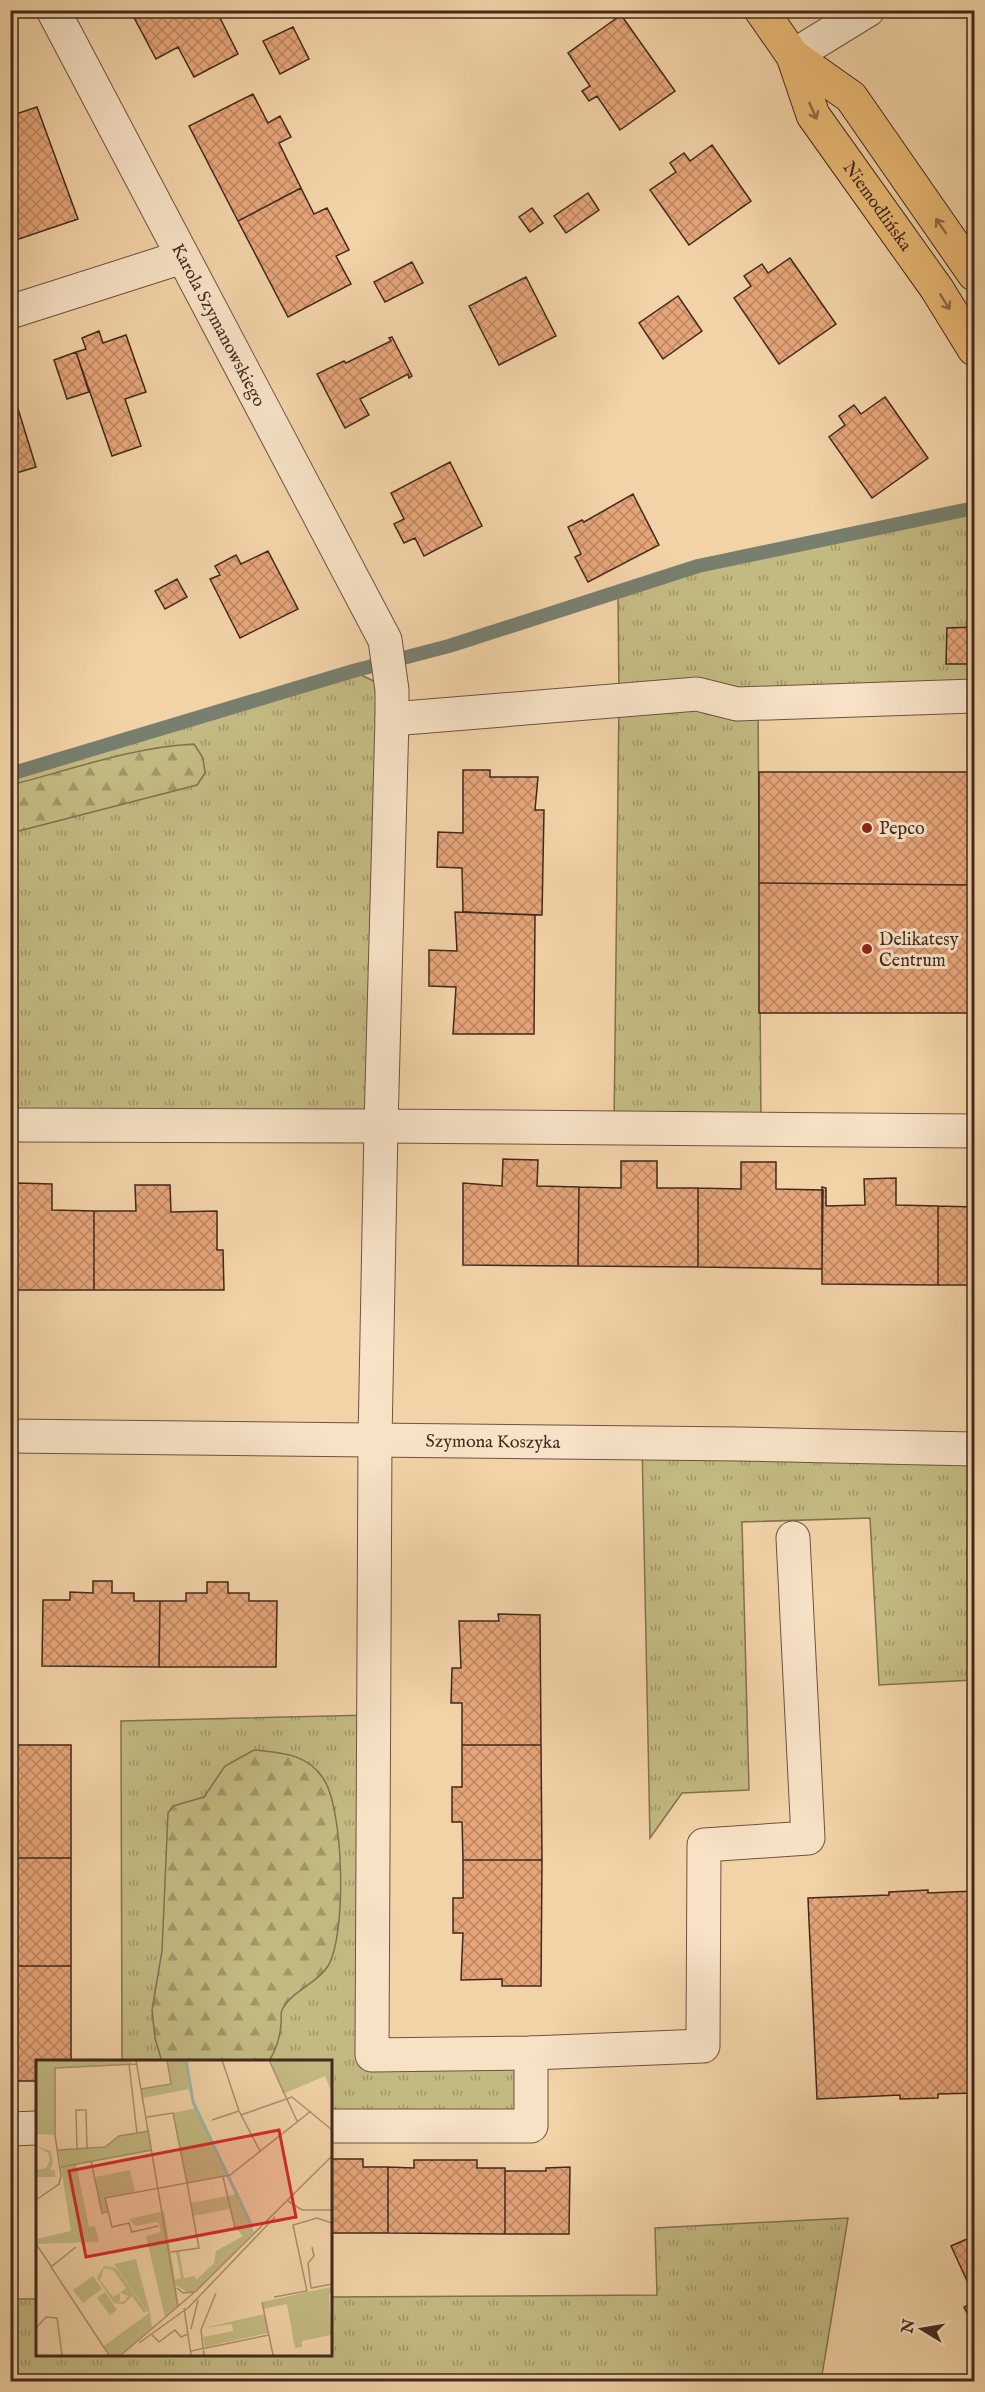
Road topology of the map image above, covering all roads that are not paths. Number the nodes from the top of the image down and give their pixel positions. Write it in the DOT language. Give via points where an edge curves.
graph roads {
  1 [pos="52,10"];
  2 [pos="761,10"];
  3 [pos="833,10"];
  4 [pos="868,10"];
  5 [pos="793,56"];
  6 [pos="182,257"];
  7 [pos="975,274"];
  8 [pos="10,312"];
  9 [pos="975,349"];
  10 [pos="975,696"];
  11 [pos="392,704"];
  12 [pos="10,1125"];
  13 [pos="381,1126"];
  14 [pos="975,1131"];
  15 [pos="10,1436"];
  16 [pos="375,1440"];
  17 [pos="975,1449"];
  18 [pos="793,1538"];
  19 [pos="531,2053"];
  20 [pos="332,2126"];
  21 [pos="36,2128"];
  22 [pos="10,2129"];
  1 -- 6 [label="street, Karola Szymanowskiego"];
  2 -- 5 [label="main road, Niemodlińska"];
  3 -- 5 [label="street"];
  4 -- 5 [label="street"];
  7 -- 5 [label="main road, Niemodlińska, one-way" via="851,96"];
  5 -- 9 [label="main road, Niemodlińska, one-way" via="813,116 937,289"];
  6 -- 8 [label="street"];
  6 -- 11 [label="street, Karola Szymanowskiego" via="385,640"];
  10 -- 11 [label="street" via="737,704 697,694"];
  11 -- 13 [label="street, Karola Szymanowskiego"];
  12 -- 13 [label="street"];
  13 -- 14 [label="street"];
  13 -- 16 [label="street, Karola Szymanowskiego"];
  15 -- 16 [label="street, Szymona Koszyka"];
  16 -- 17 [label="street, Szymona Koszyka"];
  16 -- 19 [label="street, Karola Szymanowskiego" via="372,2055"];
  18 -- 19 [label="street" via="808,1839 704,1845 703,2046"];
  19 -- 20 [label="street" via="531,2126"];
  21 -- 22 [label="street"];
}
